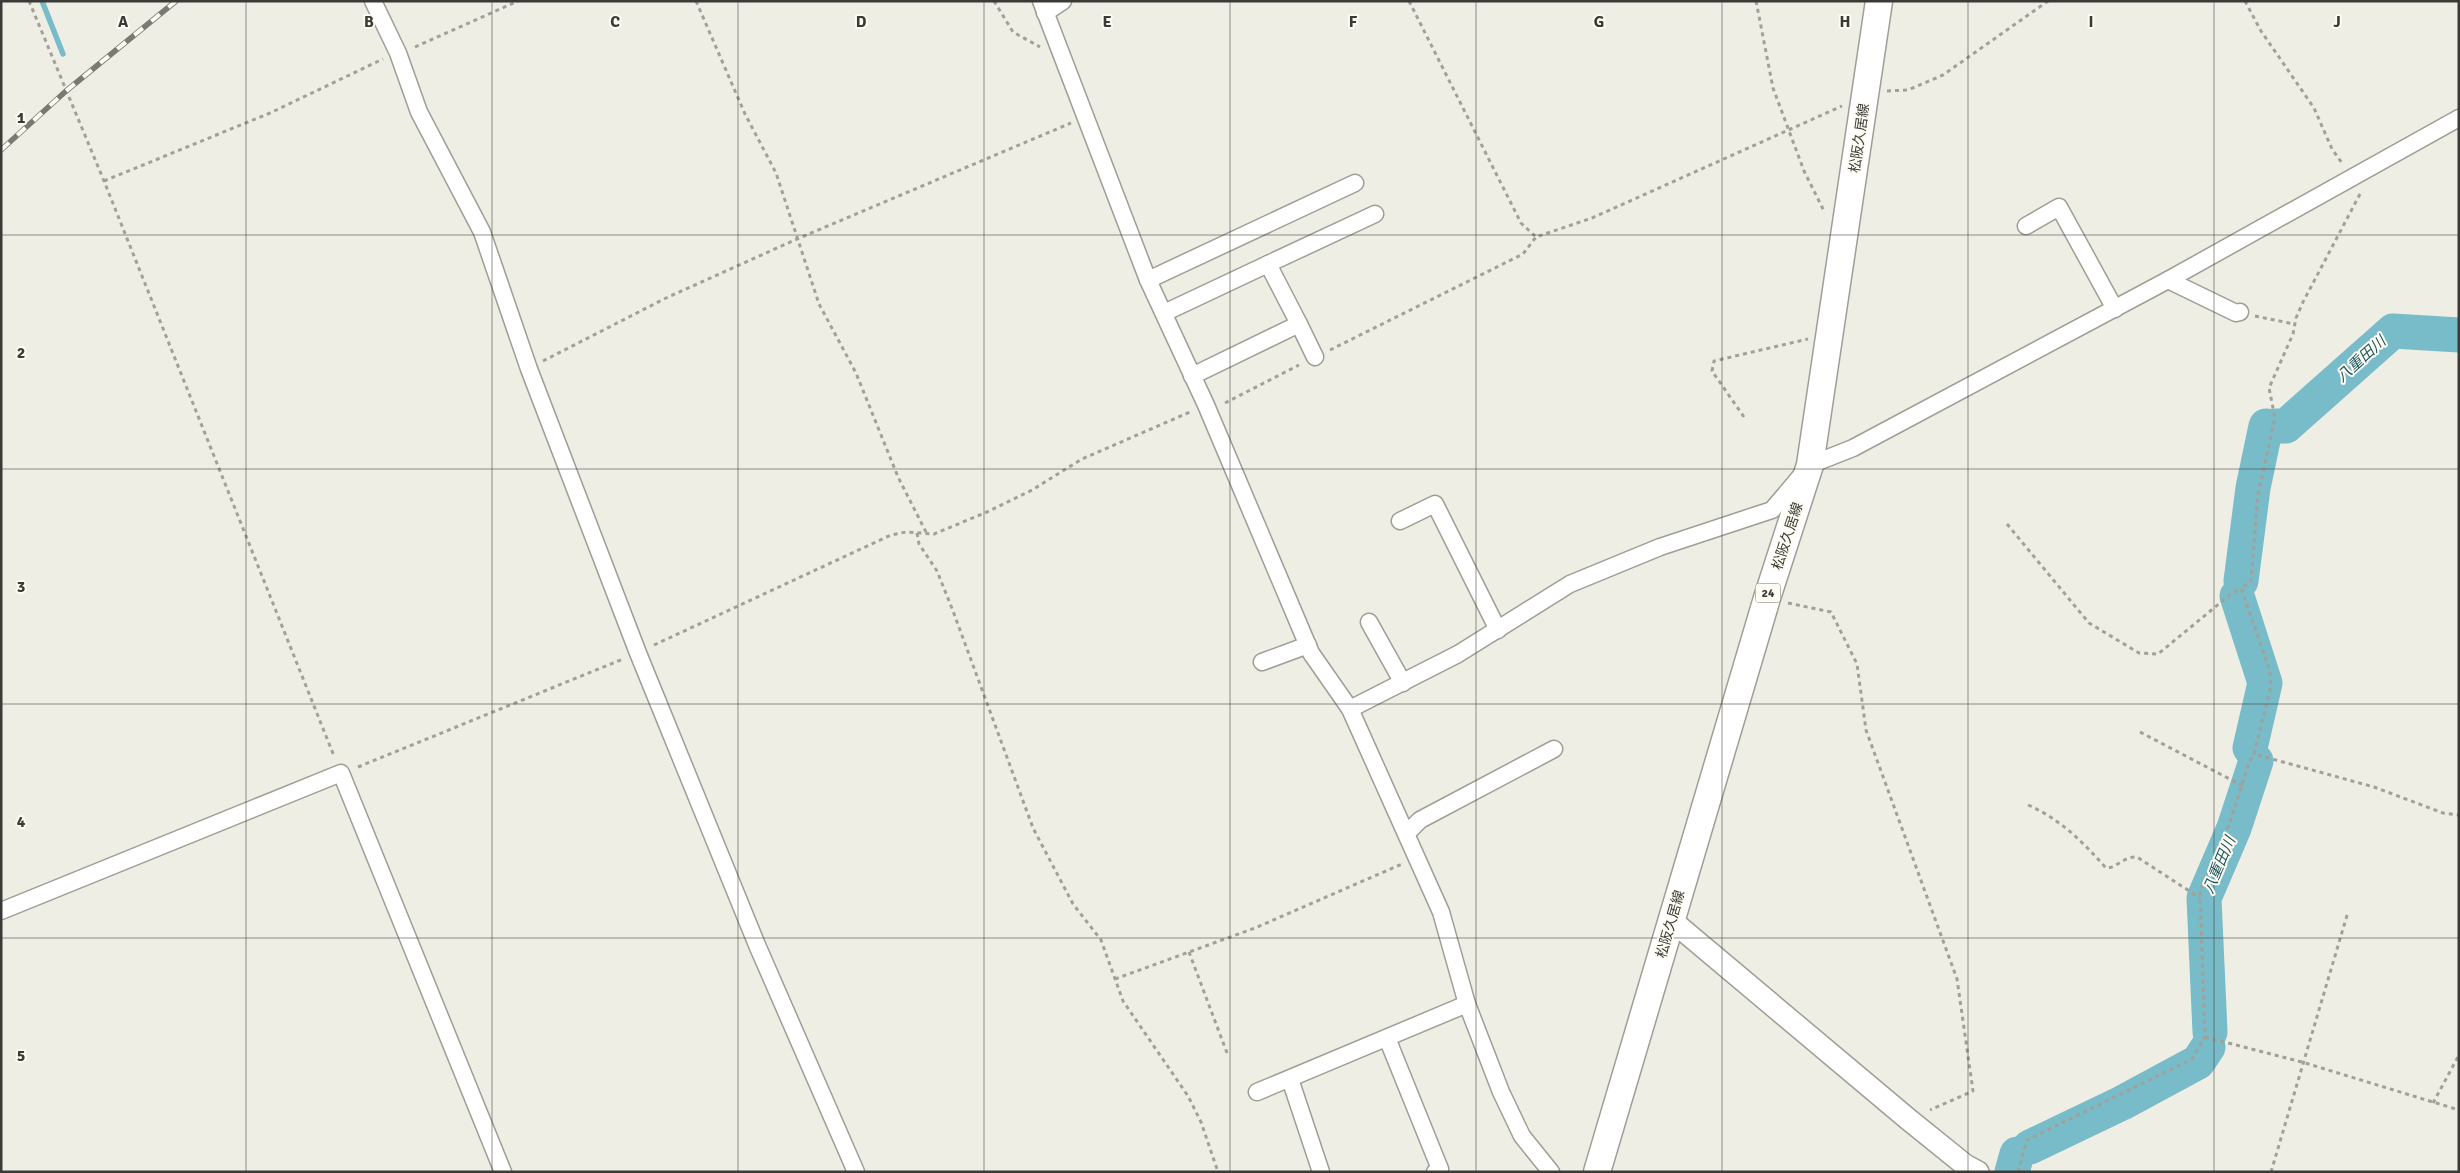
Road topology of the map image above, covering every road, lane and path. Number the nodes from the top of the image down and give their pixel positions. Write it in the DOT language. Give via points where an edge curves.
graph roads {
  1 [pos="29,1"];
  2 [pos="373,1"];
  3 [pos="696,1"];
  4 [pos="994,1"];
  5 [pos="1063,1"];
  6 [pos="1409,1"];
  7 [pos="1756,1"];
  8 [pos="1879,1"];
  9 [pos="2048,1"];
  10 [pos="2245,1"];
  11 [pos="1043,7"];
  12 [pos="1061,55"];
  13 [pos="1866,95"];
  14 [pos="270,113"];
  15 [pos="1085,117"];
  16 [pos="2459,118"];
  17 [pos="1788,129"];
  18 [pos="2376,165"];
  19 [pos="2353,177"];
  20 [pos="104,181"];
  21 [pos="1356,183"];
  22 [pos="1375,214"];
  23 [pos="1846,225"];
  24 [pos="2026,226"];
  25 [pos="1536,237"];
  26 [pos="797,239"];
  27 [pos="1268,264"];
  28 [pos="1148,280"];
  29 [pos="2168,280"];
  30 [pos="2115,309"];
  31 [pos="2240,312"];
  32 [pos="1164,313"];
  33 [pos="1299,324"];
  34 [pos="2294,324"];
  35 [pos="1831,334"];
  36 [pos="1314,357"];
  37 [pos="529,369"];
  38 [pos="1192,376"];
  39 [pos="1206,405"];
  40 [pos="1744,417"];
  41 [pos="1810,465"];
  42 [pos="1400,521"];
  43 [pos="2007,524"];
  44 [pos="917,533"];
  45 [pos="2241,588"];
  46 [pos="1767,598"];
  47 [pos="1369,622"];
  48 [pos="1498,630"];
  49 [pos="1308,645"];
  50 [pos="1262,662"];
  51 [pos="1403,682"];
  52 [pos="1350,710"];
  53 [pos="2140,732"];
  54 [pos="1554,749"];
  55 [pos="2254,754"];
  56 [pos="341,774"];
  57 [pos="2243,786"];
  58 [pos="2028,805"];
  59 [pos="2459,815"];
  60 [pos="1407,833"];
  61 [pos="1417,857"];
  62 [pos="2200,898"];
  63 [pos="1,911"];
  64 [pos="2348,912"];
  65 [pos="1671,920"];
  66 [pos="1189,952"];
  67 [pos="1115,979"];
  68 [pos="1467,1004"];
  69 [pos="2205,1037"];
  70 [pos="1387,1038"];
  71 [pos="1227,1052"];
  72 [pos="2459,1055"];
  73 [pos="2302,1062"];
  74 [pos="1290,1079"];
  75 [pos="1257,1092"];
  76 [pos="2434,1103"];
  77 [pos="2459,1110"];
  78 [pos="1908,1119"];
  79 [pos="503,1172"];
  80 [pos="856,1172"];
  81 [pos="1218,1172"];
  82 [pos="1321,1172"];
  83 [pos="1435,1172"];
  84 [pos="1551,1172"];
  85 [pos="1597,1172"];
  86 [pos="1978,1172"];
  87 [pos="2018,1172"];
  88 [pos="2271,1172"];
  1 -- 20 [label="path"];
  2 -- 37 [label="street" via="398,52 419,112 482,232"];
  3 -- 26 [label="path" via="745,114 776,173"];
  4 -- 12 [label="path" via="1013,32 1030,43"];
  5 -- 11 [label="street"];
  6 -- 25 [label="path" via="1521,223"];
  7 -- 17 [label="path" via="1773,88"];
  8 -- 13 [label="main road, 松阪久居線 / 24"];
  9 -- 13 [label="path" via="1943,75 1908,90"];
  10 -- 19 [label="path" via="2261,31 2314,108 2332,149"];
  11 -- 12 [label="street"];
  12 -- 15 [label="street"];
  13 -- 17 [label="path"];
  13 -- 23 [label="main road, 松阪久居線 / 24"];
  14 -- 20 [label="path"];
  15 -- 26 [label="path"];
  15 -- 28 [label="street"];
  16 -- 18 [label="street"];
  17 -- 23 [label="path" via="1823,212"];
  17 -- 25 [label="path" via="1592,218"];
  18 -- 19 [label="street"];
  18 -- 34 [label="path"];
  19 -- 29 [label="street"];
  20 -- 56 [label="path"];
  21 -- 28 [label="street"];
  22 -- 27 [label="street"];
  23 -- 35 [label="main road, 松阪久居線 / 24"];
  24 -- 30 [label="street" via="2059,207"];
  25 -- 36 [label="path" via="1523,254"];
  26 -- 37 [label="path" via="666,298"];
  26 -- 39 [label="path" via="819,304 856,373 898,477 927,535 987,512 1032,490 1082,458"];
  27 -- 32 [label="street"];
  27 -- 33 [label="street"];
  28 -- 32 [label="street"];
  29 -- 30 [label="street"];
  29 -- 31 [label="street" via="2236,313"];
  30 -- 41 [label="street" via="1853,448"];
  31 -- 34 [label="path"];
  32 -- 38 [label="street"];
  33 -- 36 [label="street"];
  33 -- 38 [label="street"];
  34 -- 45 [label="path" via="2293,334 2269,388 2275,418 2258,494 2250,581"];
  35 -- 40 [label="path" via="1714,361 1712,371"];
  35 -- 41 [label="main road, 松阪久居線 / 24"];
  36 -- 39 [label="path" via="1214,409"];
  37 -- 80 [label="street" via="645,671 757,945"];
  38 -- 39 [label="street"];
  39 -- 49 [label="street"];
  41 -- 46 [label="main road, 松阪久居線 / 24"];
  41 -- 48 [label="street" via="1772,510 1660,547 1570,584"];
  42 -- 48 [label="street" via="1435,504"];
  43 -- 45 [label="path" via="2089,623 2139,653 2158,654"];
  44 -- 67 [label="path" via="919,544 937,571 953,611 1033,828 1073,904 1101,940"];
  45 -- 55 [label="path" via="2270,671 2271,686"];
  46 -- 65 [label="main road, 松阪久居線 / 24"];
  46 -- 78 [label="path" via="1831,612 1857,664 1866,730 1957,979 1972,1091"];
  47 -- 51 [label="street"];
  48 -- 51 [label="street"];
  49 -- 50 [label="street"];
  49 -- 52 [label="street"];
  51 -- 52 [label="street"];
  52 -- 60 [label="street"];
  53 -- 57 [label="path"];
  54 -- 60 [label="street" via="1420,820"];
  55 -- 57 [label="path"];
  55 -- 59 [label="path" via="2374,787 2443,813"];
  56 -- 63 [label="street"];
  56 -- 79 [label="street"];
  57 -- 62 [label="path" via="2200,891"];
  58 -- 62 [label="path" via="2068,828 2106,868 2129,857 2137,857"];
  60 -- 61 [label="street"];
  61 -- 66 [label="path" via="1255,928"];
  61 -- 68 [label="street" via="1441,912"];
  62 -- 69 [label="path"];
  64 -- 73 [label="path"];
  65 -- 78 [label="street"];
  65 -- 85 [label="main road, 松阪久居線 / 24"];
  66 -- 67 [label="path"];
  66 -- 71 [label="path"];
  67 -- 81 [label="path" via="1123,1001 1188,1096 1201,1122"];
  68 -- 70 [label="street"];
  68 -- 84 [label="street" via="1522,1136"];
  69 -- 73 [label="path"];
  69 -- 87 [label="path" via="2192,1059 2027,1140"];
  70 -- 74 [label="street"];
  70 -- 83 [label="street" via="1440,1170"];
  72 -- 76 [label="path"];
  73 -- 76 [label="path"];
  73 -- 88 [label="path"];
  74 -- 75 [label="street"];
  74 -- 82 [label="street"];
  76 -- 77 [label="path"];
  78 -- 86 [label="street"];
}
